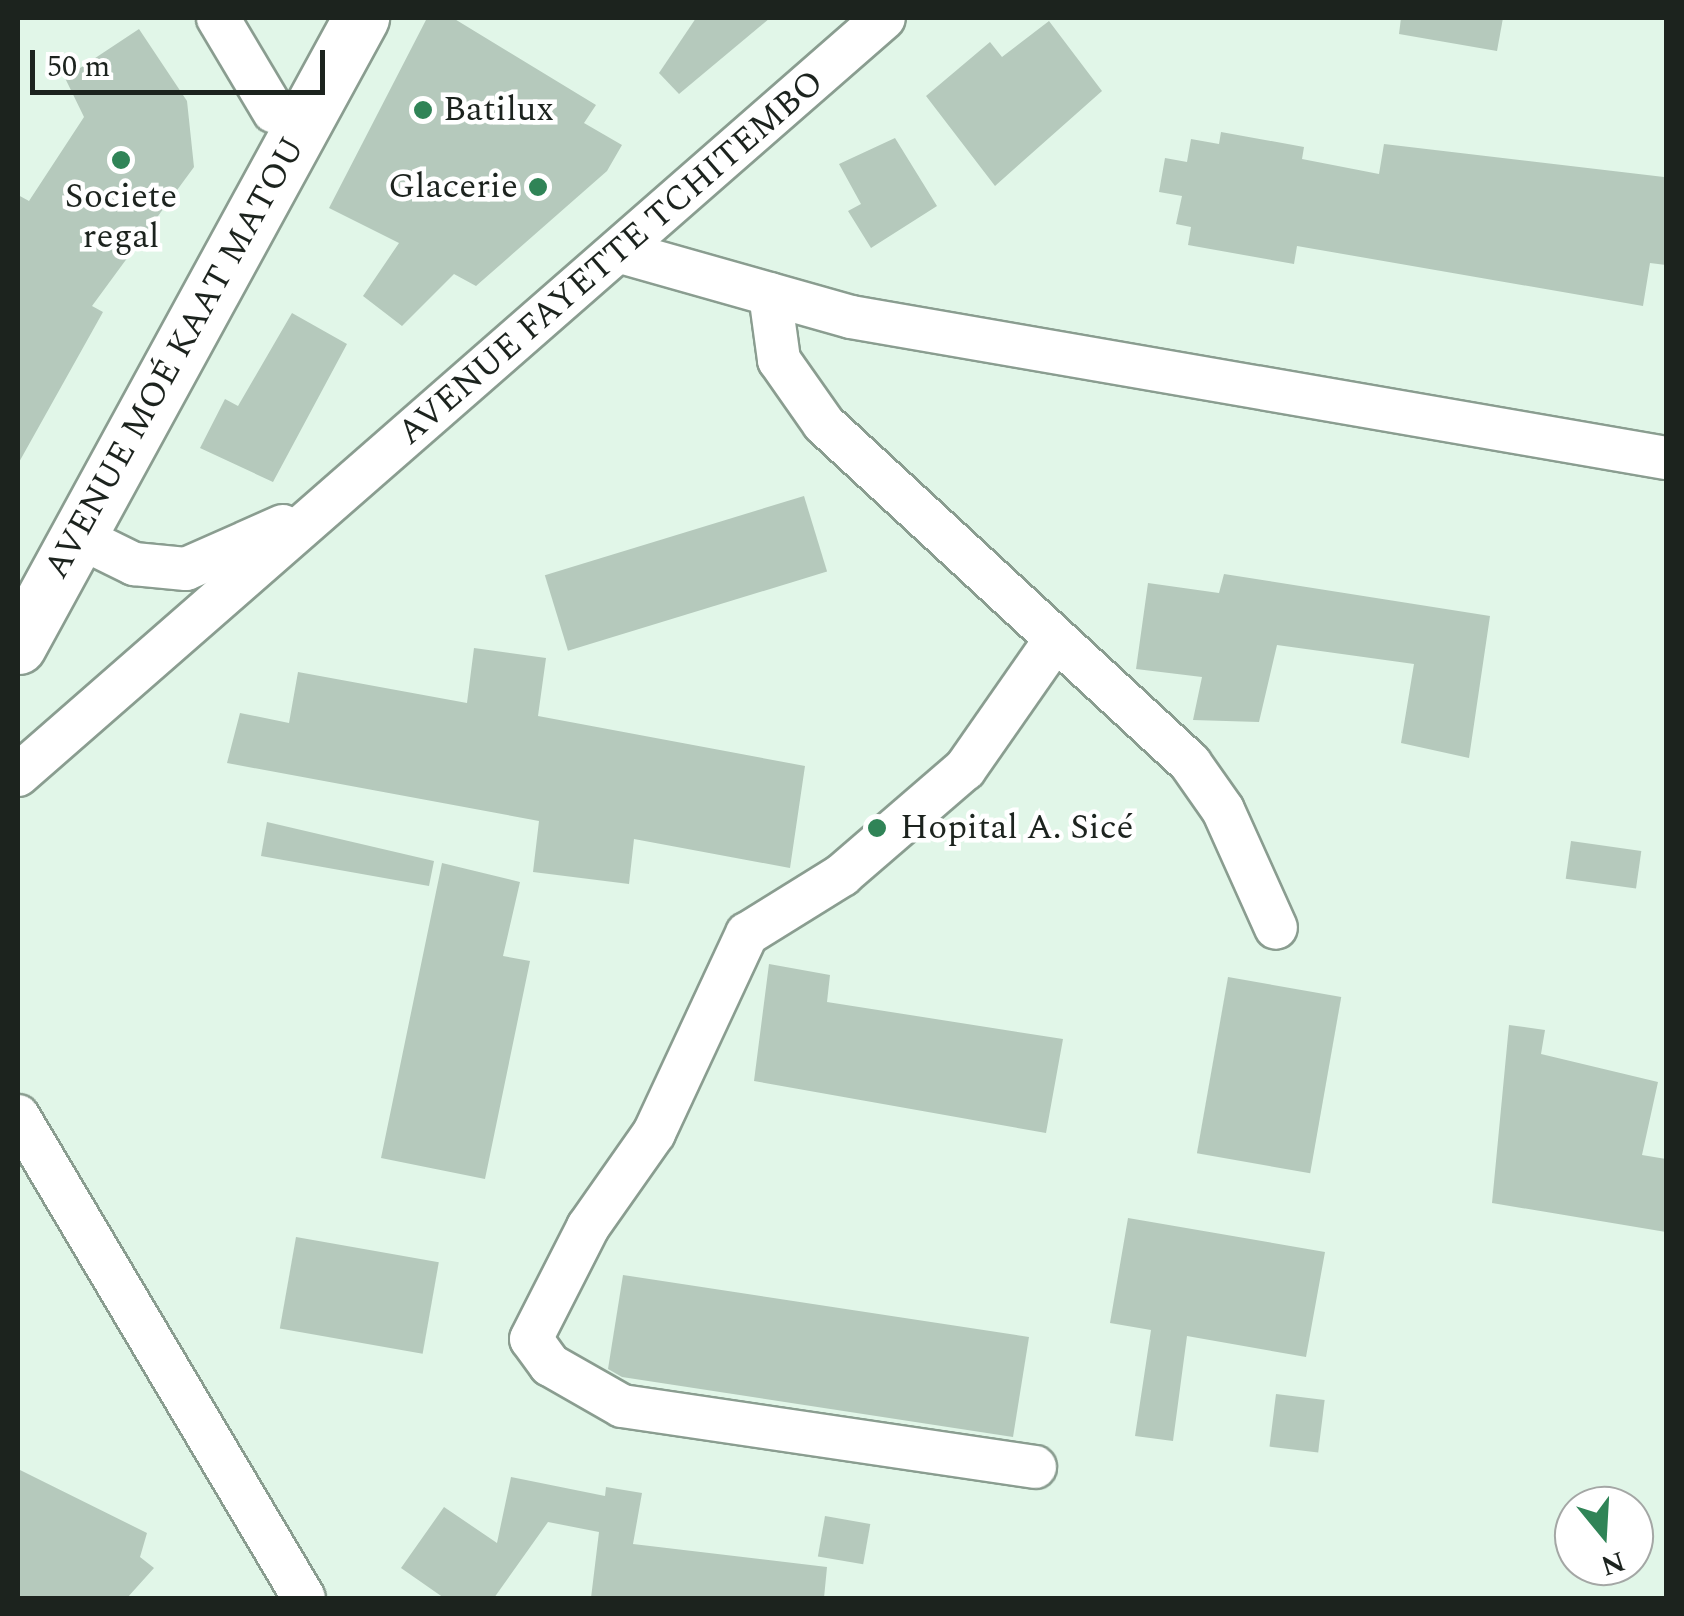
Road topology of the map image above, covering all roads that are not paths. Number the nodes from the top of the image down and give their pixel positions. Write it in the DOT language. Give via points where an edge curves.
graph roads {
  1 [pos="218,18"];
  2 [pos="324,18"];
  3 [pos="361,18"];
  4 [pos="884,18"];
  5 [pos="274,112"];
  6 [pos="622,252"];
  7 [pos="770,294"];
  8 [pos="1666,458"];
  9 [pos="336,497"];
  10 [pos="77,536"];
  11 [pos="18,590"];
  12 [pos="1055,640"];
  13 [pos="18,646"];
  14 [pos="18,775"];
  15 [pos="1276,928"];
  16 [pos="18,1116"];
  17 [pos="1036,1466"];
  18 [pos="304,1598"];
  1 -- 5 [label="street"];
  2 -- 5 [label="main road, AVENUE MOÉ KAAT MATOU"];
  3 -- 10 [label="main road, AVENUE MOÉ KAAT MATOU"];
  4 -- 6 [label="street, AVENUE FAYETTE TCHITEMBO"];
  5 -- 11 [label="main road, AVENUE MOÉ KAAT MATOU"];
  6 -- 7 [label="street"];
  6 -- 9 [label="street, AVENUE FAYETTE TCHITEMBO"];
  7 -- 8 [label="street" via="851,317"];
  7 -- 12 [label="street" via="779,360 824,424"];
  9 -- 10 [label="street, AVENUE FAYETTE TCHITEMBO" via="220,560 186,569 134,564"];
  9 -- 14 [label="street, AVENUE FAYETTE TCHITEMBO"];
  10 -- 13 [label="main road, AVENUE MOÉ KAAT MATOU"];
  12 -- 15 [label="street" via="1190,763 1223,810"];
  12 -- 17 [label="street" via="965,769 842,875 746,934 654,1133 588,1227 530,1339 550,1364 622,1406"];
  16 -- 18 [label="street"];
}
